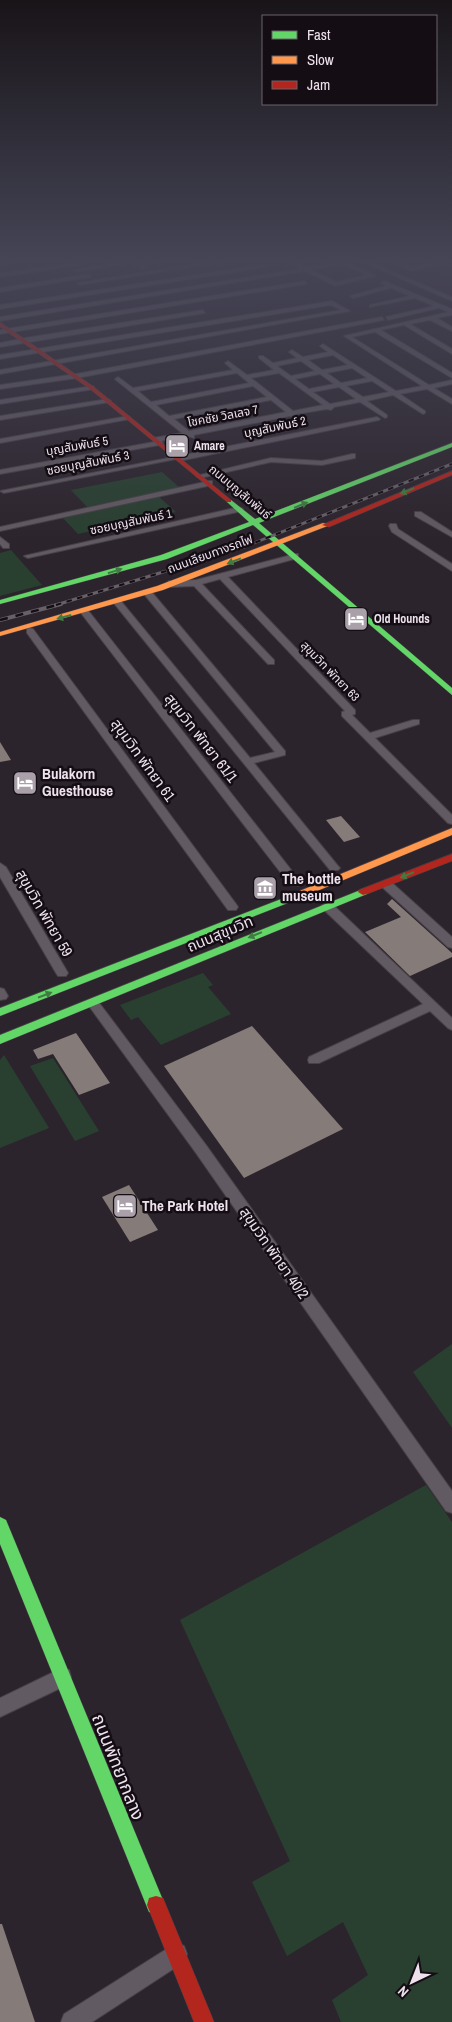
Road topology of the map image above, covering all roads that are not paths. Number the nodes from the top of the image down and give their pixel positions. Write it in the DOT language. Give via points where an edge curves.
graph roads {
  1 [pos="21,353"];
  2 [pos="46,353"];
  3 [pos="111,353"];
  4 [pos="199,353"];
  5 [pos="294,353"];
  6 [pos="332,353"];
  7 [pos="334,353"];
  8 [pos="375,353"];
  9 [pos="415,353"];
  10 [pos="0,357"];
  11 [pos="261,358"];
  12 [pos="302,359"];
  13 [pos="59,363"];
  14 [pos="228,363"];
  15 [pos="271,365"];
  16 [pos="353,366"];
  17 [pos="193,370"];
  18 [pos="238,371"];
  19 [pos="279,371"];
  20 [pos="0,372"];
  21 [pos="321,372"];
  22 [pos="76,376"];
  23 [pos="159,376"];
  24 [pos="452,376"];
  25 [pos="203,377"];
  26 [pos="245,377"];
  27 [pos="289,378"];
  28 [pos="118,379"];
  29 [pos="372,379"];
  30 [pos="452,383"];
  31 [pos="168,384"];
  32 [pos="255,384"];
  33 [pos="340,385"];
  34 [pos="0,387"];
  35 [pos="92,388"];
  36 [pos="428,388"];
  37 [pos="132,390"];
  38 [pos="220,391"];
  39 [pos="307,392"];
  40 [pos="396,395"];
  41 [pos="273,398"];
  42 [pos="108,401"];
  43 [pos="364,401"];
  44 [pos="0,402"];
  45 [pos="452,402"];
  46 [pos="150,404"];
  47 [pos="194,404"];
  48 [pos="238,405"];
  49 [pos="330,408"];
  50 [pos="245,410"];
  51 [pos="423,412"];
  52 [pos="252,415"];
  53 [pos="294,415"];
  54 [pos="385,416"];
  55 [pos="210,417"];
  56 [pos="0,418"];
  57 [pos="128,418"];
  58 [pos="168,418"];
  59 [pos="377,419"];
  60 [pos="259,421"];
  61 [pos="216,422"];
  62 [pos="224,428"];
  63 [pos="189,435"];
  64 [pos="0,441"];
  65 [pos="158,442"];
  66 [pos="452,445"];
  67 [pos="352,456"];
  68 [pos="178,458"];
  69 [pos="0,472"];
  70 [pos="452,473"];
  71 [pos="204,480"];
  72 [pos="4,491"];
  73 [pos="239,509"];
  74 [pos="418,514"];
  75 [pos="256,523"];
  76 [pos="394,526"];
  77 [pos="0,529"];
  78 [pos="452,535"];
  79 [pos="280,543"];
  80 [pos="28,556"];
  81 [pos="295,556"];
  82 [pos="452,568"];
  83 [pos="221,575"];
  84 [pos="196,583"];
  85 [pos="169,584"];
  86 [pos="147,592"];
  87 [pos="0,602"];
  88 [pos="117,602"];
  89 [pos="84,611"];
  90 [pos="30,631"];
  91 [pos="0,634"];
  92 [pos="271,662"];
  93 [pos="452,692"];
  94 [pos="416,722"];
  95 [pos="368,737"];
  96 [pos="248,762"];
  97 [pos="452,821"];
  98 [pos="452,831"];
  99 [pos="452,846"];
  100 [pos="452,857"];
  101 [pos="0,867"];
  102 [pos="334,868"];
  103 [pos="318,874"];
  104 [pos="295,883"];
  105 [pos="386,884"];
  106 [pos="327,906"];
  107 [pos="232,907"];
  108 [pos="452,944"];
  109 [pos="62,973"];
  110 [pos="92,1003"];
  111 [pos="432,1004"];
  112 [pos="0,1012"];
  113 [pos="0,1024"];
  114 [pos="452,1025"];
  115 [pos="2,1040"];
  116 [pos="314,1060"];
  117 [pos="452,1505"];
  118 [pos="0,1525"];
  119 [pos="62,1677"];
  120 [pos="0,1708"];
  121 [pos="176,1954"];
  122 [pos="72,2022"];
  123 [pos="204,2022"];
  1 -- 10 [label="street"];
  2 -- 13 [label="main road, ถนนบุญสัมพันธ์"];
  3 -- 13 [label="street"];
  4 -- 22 [label="street"];
  5 -- 12 [label="street"];
  6 -- 12 [label="street"];
  7 -- 16 [label="street"];
  8 -- 36 [label="street"];
  9 -- 24 [label="street"];
  11 -- 15 [label="street"];
  12 -- 15 [label="street"];
  12 -- 21 [label="street"];
  13 -- 20 [label="street"];
  13 -- 22 [label="main road, ถนนบุญสัมพันธ์"];
  14 -- 18 [label="street"];
  15 -- 19 [label="street"];
  16 -- 21 [label="street"];
  16 -- 29 [label="street"];
  17 -- 25 [label="street"];
  18 -- 25 [label="street"];
  18 -- 26 [label="street"];
  19 -- 26 [label="street"];
  19 -- 27 [label="street"];
  21 -- 27 [label="street"];
  21 -- 33 [label="street"];
  22 -- 34 [label="street"];
  22 -- 35 [label="main road, ถนนบุญสัมพันธ์"];
  23 -- 31 [label="street"];
  25 -- 31 [label="street"];
  25 -- 38 [label="street"];
  26 -- 32 [label="street"];
  27 -- 39 [label="street"];
  28 -- 37 [label="street"];
  29 -- 33 [label="street"];
  29 -- 40 [label="street"];
  30 -- 36 [label="street, โชคชัย วิลเลจ 7"];
  31 -- 37 [label="street"];
  31 -- 47 [label="street"];
  32 -- 38 [label="street"];
  32 -- 41 [label="street"];
  33 -- 39 [label="street"];
  33 -- 43 [label="street"];
  35 -- 42 [label="main road, ถนนบุญสัมพันธ์"];
  35 -- 44 [label="street"];
  36 -- 40 [label="street, โชคชัย วิลเลจ 7"];
  36 -- 45 [label="street"];
  37 -- 46 [label="street"];
  38 -- 47 [label="street"];
  38 -- 48 [label="street"];
  39 -- 49 [label="street"];
  40 -- 43 [label="street, โชคชัย วิลเลจ 7"];
  40 -- 51 [label="street"];
  41 -- 48 [label="street"];
  41 -- 53 [label="street"];
  42 -- 56 [label="street"];
  42 -- 57 [label="main road, ถนนบุญสัมพันธ์"];
  43 -- 49 [label="street, โชคชัย วิลเลจ 7"];
  43 -- 54 [label="street"];
  46 -- 47 [label="street"];
  46 -- 58 [label="street"];
  47 -- 48 [label="street"];
  47 -- 55 [label="street"];
  47 -- 58 [label="street"];
  48 -- 50 [label="street"];
  49 -- 53 [label="street, โชคชัย วิลเลจ 7"];
  52 -- 60 [label="street"];
  53 -- 60 [label="street, โชคชัย วิลเลจ 7"];
  57 -- 64 [label="street"];
  57 -- 65 [label="main road, ถนนบุญสัมพันธ์"];
  58 -- 63 [label="street"];
  59 -- 68 [label="street, บุญสัมพันธ์ 2"];
  60 -- 62 [label="street, โชคชัย วิลเลจ 7"];
  61 -- 62 [label="street"];
  62 -- 63 [label="street, โชคชัย วิลเลจ 7"];
  63 -- 65 [label="street, โชคชัย วิลเลจ 7"];
  65 -- 68 [label="main road, ถนนบุญสัมพันธ์"];
  65 -- 69 [label="street, บุญสัมพันธ์ 5"];
  75 -- 66 [label="main road, ถนนเลียบทางรถไฟ, one-way"];
  67 -- 71 [label="street" via="322,463 272,460"];
  68 -- 71 [label="main road, ถนนบุญสัมพันธ์"];
  68 -- 72 [label="street, ซอยบุญสัมพันธ์ 3"];
  70 -- 79 [label="main road, ถนนเลียบทางรถไฟ, one-way"];
  71 -- 73 [label="main road, ถนนบุญสัมพันธ์"];
  71 -- 77 [label="street"];
  73 -- 75 [label="main road, ถนนบุญสัมพันธ์"];
  73 -- 80 [label="street, ซอยบุญสัมพันธ์ 1"];
  74 -- 78 [label="street"];
  75 -- 79 [label="main road, ถนนบุญสัมพันธ์"];
  87 -- 75 [label="main road, ถนนเลียบทางรถไฟ, one-way" via="164,557"];
  76 -- 82 [label="street" via="395,530"];
  79 -- 81 [label="main road, ถนนบุญสัมพันธ์"];
  79 -- 85 [label="main road, ถนนเลียบทางรถไฟ, one-way"];
  81 -- 83 [label="street"];
  81 -- 93 [label="main road, ถนนบุญสัมพันธ์"];
  83 -- 84 [label="street"];
  83 -- 95 [label="street, สุขุมวิท พัทยา 63" via="352,712 345,714"];
  84 -- 85 [label="street"];
  84 -- 92 [label="street"];
  85 -- 86 [label="main road, ถนนเลียบทางรถไฟ"];
  86 -- 88 [label="main road, ถนนเลียบทางรถไฟ"];
  86 -- 96 [label="street" via="281,753"];
  88 -- 89 [label="main road, ถนนเลียบทางรถไฟ"];
  88 -- 96 [label="street"];
  89 -- 91 [label="main road, ถนนเลียบทางรถไฟ, one-way"];
  89 -- 104 [label="street, สุขุมวิท พัทยา 61/1"];
  90 -- 107 [label="street, สุขุมวิท พัทยา 61"];
  94 -- 95 [label="street"];
  95 -- 97 [label="street, สุขุมวิท พัทยา 63"];
  96 -- 102 [label="street"];
  97 -- 102 [label="main road"];
  112 -- 98 [label="main road, ถนนสุขุมวิท, one-way" via="350,875"];
  99 -- 113 [label="main road, ถนนสุขุมวิท"];
  100 -- 105 [label="main road, ถนนสุขุมวิท, one-way"];
  101 -- 109 [label="street, สุขุมวิท พัทยา 59"];
  102 -- 103 [label="main road"];
  105 -- 106 [label="main road, ถนนสุขุมวิท"];
  105 -- 108 [label="street"];
  106 -- 110 [label="main road, ถนนสุขุมวิท, one-way"];
  106 -- 111 [label="street"];
  110 -- 115 [label="main road, ถนนสุขุมวิท"];
  110 -- 117 [label="street, สุขุมวิท พัทยา 40/2" via="201,1149"];
  111 -- 114 [label="street"];
  111 -- 116 [label="street"];
  118 -- 119 [label="main road, ถนนพัทยากลาง"];
  119 -- 120 [label="street"];
  119 -- 121 [label="main road, ถนนพัทยากลาง"];
  121 -- 122 [label="street"];
  121 -- 123 [label="main road, ถนนพัทยากลาง"];
}
